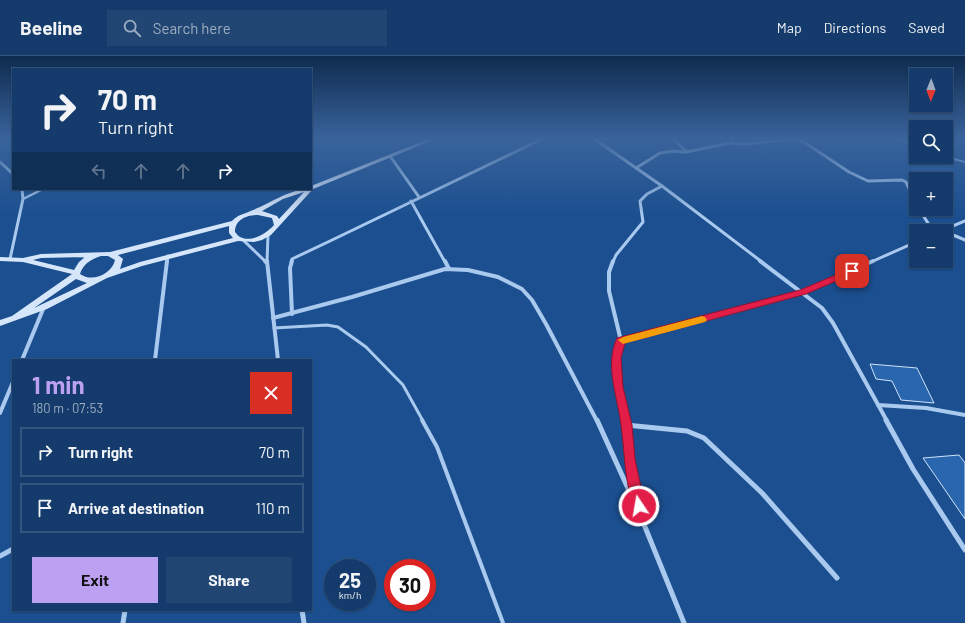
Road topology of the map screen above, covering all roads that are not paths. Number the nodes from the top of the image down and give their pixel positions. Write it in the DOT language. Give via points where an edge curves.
graph roads {
  1 [pos="2,164"];
  2 [pos="369,164"];
  3 [pos="396,164"];
  4 [pos="488,164"];
  5 [pos="631,164"];
  6 [pos="642,164"];
  7 [pos="838,164"];
  8 [pos="636,168"];
  9 [pos="12,173"];
  10 [pos="662,186"];
  11 [pos="312,187"];
  12 [pos="909,188"];
  13 [pos="22,190"];
  14 [pos="41,190"];
  15 [pos="304,190"];
  16 [pos="308,190"];
  17 [pos="419,197"];
  18 [pos="23,199"];
  19 [pos="411,201"];
  20 [pos="253,212"];
  21 [pos="965,220"];
  22 [pos="234,223"];
  23 [pos="277,226"];
  24 [pos="953,226"];
  25 [pos="268,235"];
  26 [pos="953,235"];
  27 [pos="240,239"];
  28 [pos="965,240"];
  29 [pos="909,245"];
  30 [pos="108,254"];
  31 [pos="168,256"];
  32 [pos="0,259"];
  33 [pos="10,259"];
  34 [pos="23,260"];
  35 [pos="267,264"];
  36 [pos="449,269"];
  37 [pos="76,274"];
  38 [pos="104,277"];
  39 [pos="803,292"];
  40 [pos="44,307"];
  41 [pos="292,314"];
  42 [pos="15,317"];
  43 [pos="273,318"];
  44 [pos="0,323"];
  45 [pos="274,328"];
  46 [pos="621,341"];
  47 [pos="22,359"];
  48 [pos="154,359"];
  49 [pos="278,359"];
  50 [pos="12,384"];
  51 [pos="878,405"];
  52 [pos="0,413"];
  53 [pos="965,415"];
  54 [pos="626,425"];
  55 [pos="643,521"];
  56 [pos="12,550"];
  57 [pos="965,550"];
  58 [pos="0,556"];
  59 [pos="837,578"];
  60 [pos="125,611"];
  61 [pos="302,611"];
  62 [pos="123,623"];
  63 [pos="304,623"];
  64 [pos="502,623"];
  65 [pos="684,623"];
  1 -- 9 [label="street"];
  2 -- 11 [label="main road"];
  3 -- 17 [label="street"];
  4 -- 17 [label="street"];
  5 -- 8 [label="street"];
  6 -- 8 [label="street"];
  7 -- 12 [label="street" via="868,182 902,180"];
  8 -- 10 [label="street"];
  10 -- 39 [label="street"];
  10 -- 46 [label="street" via="640,201 643,222 616,255 609,272 609,291"];
  13 -- 18 [label="street"];
  14 -- 18 [label="lane"];
  15 -- 20 [label="main road"];
  16 -- 23 [label="main road"];
  17 -- 19 [label="street"];
  18 -- 33 [label="street"];
  19 -- 36 [label="street"];
  19 -- 41 [label="street" via="292,259"];
  20 -- 22 [label="main road" via="242,216"];
  20 -- 23 [label="main road" via="275,217"];
  21 -- 24 [label="street"];
  22 -- 27 [label="main road" via="232,234"];
  22 -- 30 [label="main road"];
  23 -- 25 [label="main road"];
  25 -- 27 [label="main road" via="251,240"];
  25 -- 35 [label="street"];
  26 -- 28 [label="street"];
  27 -- 31 [label="main road"];
  27 -- 35 [label="street"];
  29 -- 39 [label="street"];
  30 -- 34 [label="main road" via="41,256"];
  30 -- 37 [label="main road" via="85,260 78,267"];
  30 -- 38 [label="main road" via="118,259 119,263"];
  31 -- 38 [label="main road"];
  31 -- 48 [label="street"];
  32 -- 33 [label="main road"];
  33 -- 34 [label="main road"];
  34 -- 37 [label="main road"];
  35 -- 43 [label="street"];
  36 -- 41 [label="street"];
  36 -- 55 [label="street" via="479,272 507,279 524,290 574,374"];
  37 -- 38 [label="main road" via="81,279 90,280"];
  37 -- 42 [label="main road"];
  38 -- 40 [label="main road"];
  39 -- 46 [label="street"];
  39 -- 51 [label="street" via="822,308 833,323"];
  40 -- 42 [label="main road"];
  40 -- 47 [label="street"];
  41 -- 43 [label="street"];
  42 -- 44 [label="main road"];
  43 -- 45 [label="street"];
  45 -- 49 [label="street"];
  45 -- 64 [label="lane" via="327,325 338,327 366,346 403,384 437,447"];
  46 -- 54 [label="street" via="617,358 618,387"];
  50 -- 52 [label="street"];
  51 -- 53 [label="street" via="926,408"];
  51 -- 57 [label="street" via="913,469"];
  54 -- 55 [label="street" via="629,459"];
  54 -- 59 [label="street" via="687,431 704,438 762,492"];
  55 -- 65 [label="street"];
  56 -- 58 [label="street"];
  60 -- 62 [label="street"];
  61 -- 63 [label="street"];
}
